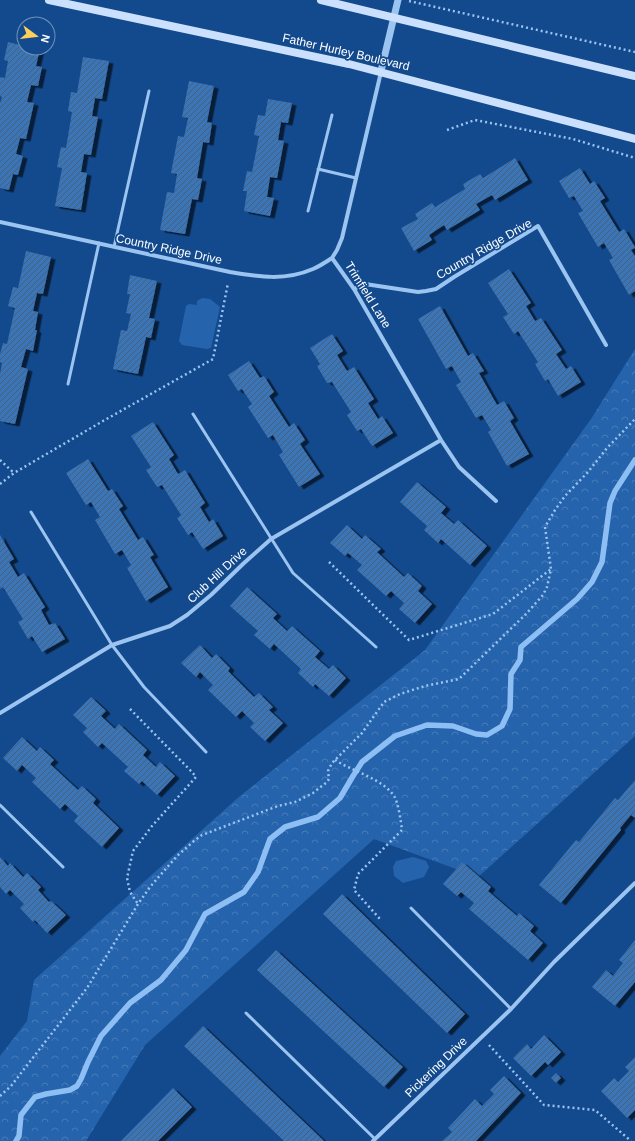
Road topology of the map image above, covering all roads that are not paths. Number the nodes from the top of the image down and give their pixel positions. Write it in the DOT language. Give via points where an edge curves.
graph roads {
  1 [pos="49,0"];
  2 [pos="321,0"];
  3 [pos="398,0"];
  4 [pos="394,18"];
  5 [pos="381,72"];
  6 [pos="635,76"];
  7 [pos="149,91"];
  8 [pos="332,115"];
  9 [pos="635,138"];
  10 [pos="318,169"];
  11 [pos="356,178"];
  12 [pos="308,211"];
  13 [pos="0,222"];
  14 [pos="99,243"];
  15 [pos="114,247"];
  16 [pos="332,258"];
  17 [pos="354,289"];
  18 [pos="606,345"];
  19 [pos="68,384"];
  20 [pos="193,414"];
  21 [pos="441,440"];
  22 [pos="496,501"];
  23 [pos="31,512"];
  24 [pos="271,539"];
  25 [pos="112,645"];
  26 [pos="376,647"];
  27 [pos="0,713"];
  28 [pos="206,752"];
  29 [pos="0,805"];
  30 [pos="63,867"];
  31 [pos="635,883"];
  32 [pos="411,908"];
  33 [pos="511,1009"];
  34 [pos="246,1013"];
  35 [pos="374,1140"];
  1 -- 5 [label="main road, Father Hurley Boulevard"];
  2 -- 4 [label="main road"];
  3 -- 4 [label="street"];
  4 -- 5 [label="street"];
  4 -- 6 [label="main road"];
  5 -- 9 [label="main road, Father Hurley Boulevard"];
  5 -- 11 [label="street, Trimfield Lane"];
  7 -- 15 [label="lane"];
  8 -- 10 [label="lane"];
  10 -- 11 [label="lane"];
  10 -- 12 [label="lane"];
  11 -- 16 [label="street, Trimfield Lane" via="342,238"];
  13 -- 14 [label="street, Country Ridge Drive"];
  14 -- 15 [label="street, Country Ridge Drive"];
  14 -- 19 [label="lane"];
  15 -- 16 [label="street, Country Ridge Drive" via="269,278 294,276 314,269"];
  16 -- 17 [label="street, Trimfield Lane"];
  17 -- 18 [label="street, Country Ridge Drive" via="365,284 418,292 436,289 538,226"];
  17 -- 21 [label="street, Trimfield Lane"];
  20 -- 24 [label="lane"];
  21 -- 22 [label="street, Trimfield Lane" via="459,467"];
  21 -- 24 [label="street, Club Hill Drive"];
  23 -- 25 [label="lane"];
  24 -- 25 [label="street, Club Hill Drive" via="187,615 170,626"];
  24 -- 26 [label="lane" via="292,572"];
  25 -- 27 [label="street, Club Hill Drive"];
  25 -- 28 [label="lane" via="144,687"];
  29 -- 30 [label="lane"];
  31 -- 33 [label="street, Pickering Drive" via="554,962"];
  32 -- 33 [label="lane"];
  33 -- 35 [label="street, Pickering Drive"];
  34 -- 35 [label="lane, Pickering Drive"];
}
